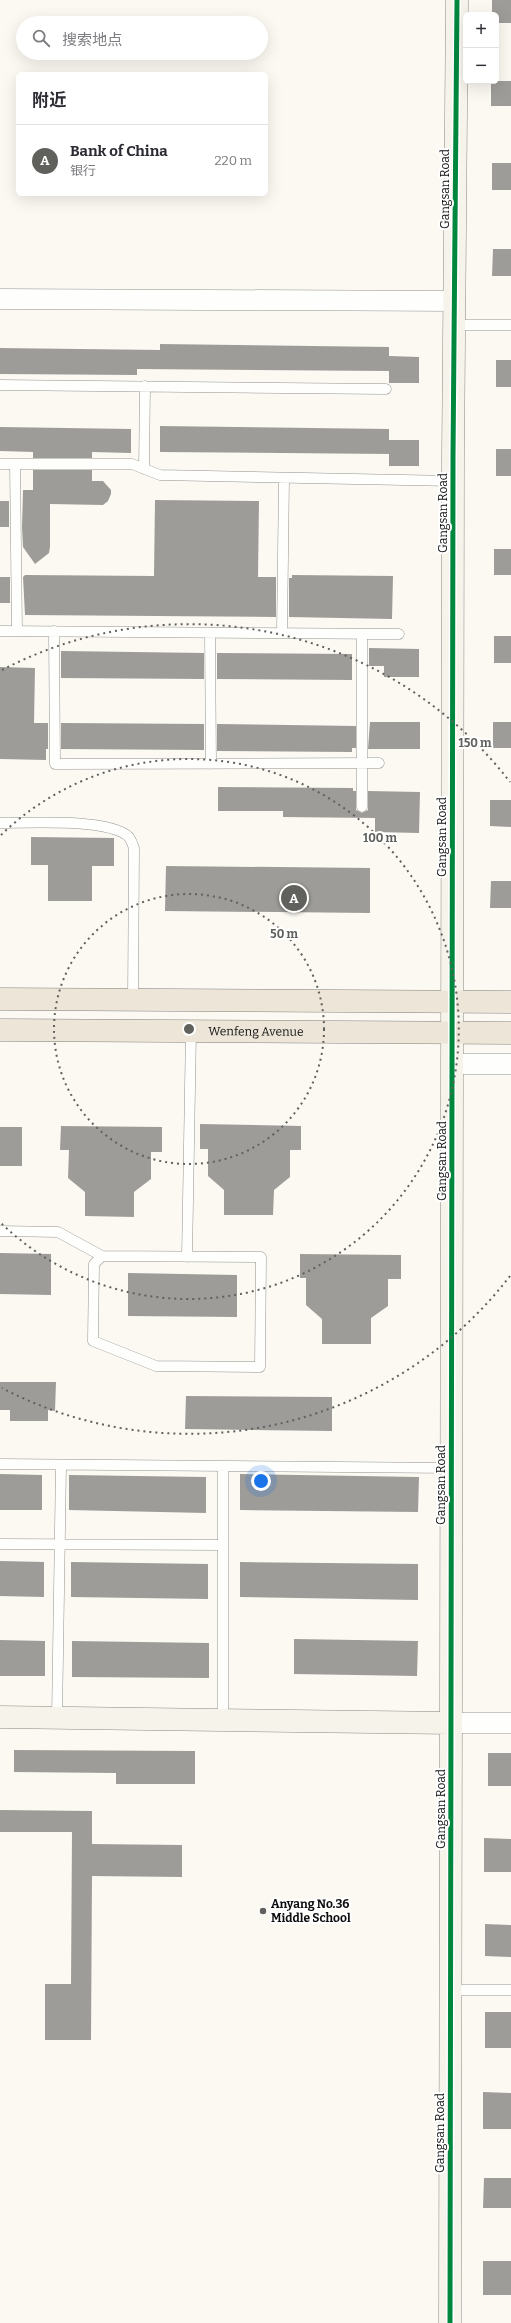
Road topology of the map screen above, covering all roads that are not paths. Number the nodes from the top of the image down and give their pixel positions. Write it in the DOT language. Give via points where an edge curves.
graph roads {
  1 [pos="457,0"];
  2 [pos="0,299"];
  3 [pos="454,301"];
  4 [pos="454,325"];
  5 [pos="511,325"];
  6 [pos="0,385"];
  7 [pos="145,386"];
  8 [pos="386,390"];
  9 [pos="0,464"];
  10 [pos="15,464"];
  11 [pos="144,469"];
  12 [pos="284,478"];
  13 [pos="453,481"];
  14 [pos="0,631"];
  15 [pos="17,631"];
  16 [pos="54,631"];
  17 [pos="210,632"];
  18 [pos="282,633"];
  19 [pos="362,634"];
  20 [pos="399,634"];
  21 [pos="362,763"];
  22 [pos="379,763"];
  23 [pos="211,764"];
  24 [pos="362,807"];
  25 [pos="0,822"];
  26 [pos="0,999"];
  27 [pos="133,1000"];
  28 [pos="452,1002"];
  29 [pos="511,1002"];
  30 [pos="0,1030"];
  31 [pos="191,1031"];
  32 [pos="452,1032"];
  33 [pos="511,1033"];
  34 [pos="452,1064"];
  35 [pos="511,1064"];
  36 [pos="0,1231"];
  37 [pos="102,1256"];
  38 [pos="187,1257"];
  39 [pos="0,1464"];
  40 [pos="61,1465"];
  41 [pos="223,1466"];
  42 [pos="451,1468"];
  43 [pos="0,1544"];
  44 [pos="60,1544"];
  45 [pos="223,1545"];
  46 [pos="0,1717"];
  47 [pos="57,1718"];
  48 [pos="223,1720"];
  49 [pos="451,1723"];
  50 [pos="511,1723"];
  51 [pos="450,1990"];
  52 [pos="511,1990"];
  53 [pos="450,2323"];
  1 -- 3 [label="street, Gangsan Road"];
  2 -- 3 [label="street"];
  3 -- 4 [label="street, Gangsan Road"];
  4 -- 5 [label="lane"];
  4 -- 13 [label="street, Gangsan Road"];
  6 -- 7 [label="lane"];
  7 -- 8 [label="lane"];
  7 -- 11 [label="lane"];
  9 -- 10 [label="lane"];
  10 -- 11 [label="lane" via="132,464"];
  10 -- 15 [label="lane"];
  11 -- 12 [label="lane" via="160,476"];
  12 -- 13 [label="lane"];
  12 -- 18 [label="lane"];
  13 -- 28 [label="street, Gangsan Road"];
  14 -- 15 [label="lane"];
  15 -- 16 [label="lane"];
  16 -- 17 [label="lane"];
  16 -- 23 [label="lane" via="55,764"];
  17 -- 18 [label="lane"];
  17 -- 23 [label="lane"];
  18 -- 19 [label="lane"];
  19 -- 20 [label="lane"];
  19 -- 21 [label="lane"];
  21 -- 22 [label="lane"];
  21 -- 23 [label="lane"];
  21 -- 24 [label="lane"];
  25 -- 27 [label="lane" via="85,824 116,830 129,838 134,848"];
  26 -- 27 [label="main road"];
  27 -- 28 [label="main road"];
  28 -- 29 [label="main road"];
  28 -- 32 [label="street, Gangsan Road"];
  30 -- 31 [label="main road, Wenfeng Avenue"];
  31 -- 32 [label="main road, Wenfeng Avenue"];
  31 -- 38 [label="lane"];
  32 -- 33 [label="main road, Wenfeng Avenue"];
  32 -- 34 [label="street, Gangsan Road"];
  34 -- 35 [label="street"];
  34 -- 42 [label="street, Gangsan Road"];
  36 -- 37 [label="lane" via="58,1232"];
  37 -- 38 [label="lane"];
  37 -- 38 [label="lane" via="94,1264 93,1341 156,1366 260,1367 261,1257"];
  39 -- 40 [label="lane"];
  40 -- 41 [label="lane"];
  40 -- 44 [label="lane"];
  41 -- 42 [label="lane"];
  41 -- 45 [label="lane"];
  42 -- 49 [label="street, Gangsan Road"];
  43 -- 44 [label="lane"];
  44 -- 45 [label="lane"];
  44 -- 47 [label="lane"];
  45 -- 48 [label="lane"];
  46 -- 47 [label="street"];
  47 -- 48 [label="street"];
  48 -- 49 [label="street"];
  49 -- 50 [label="street"];
  49 -- 51 [label="street, Gangsan Road"];
  51 -- 52 [label="lane"];
  51 -- 53 [label="street, Gangsan Road"];
}
